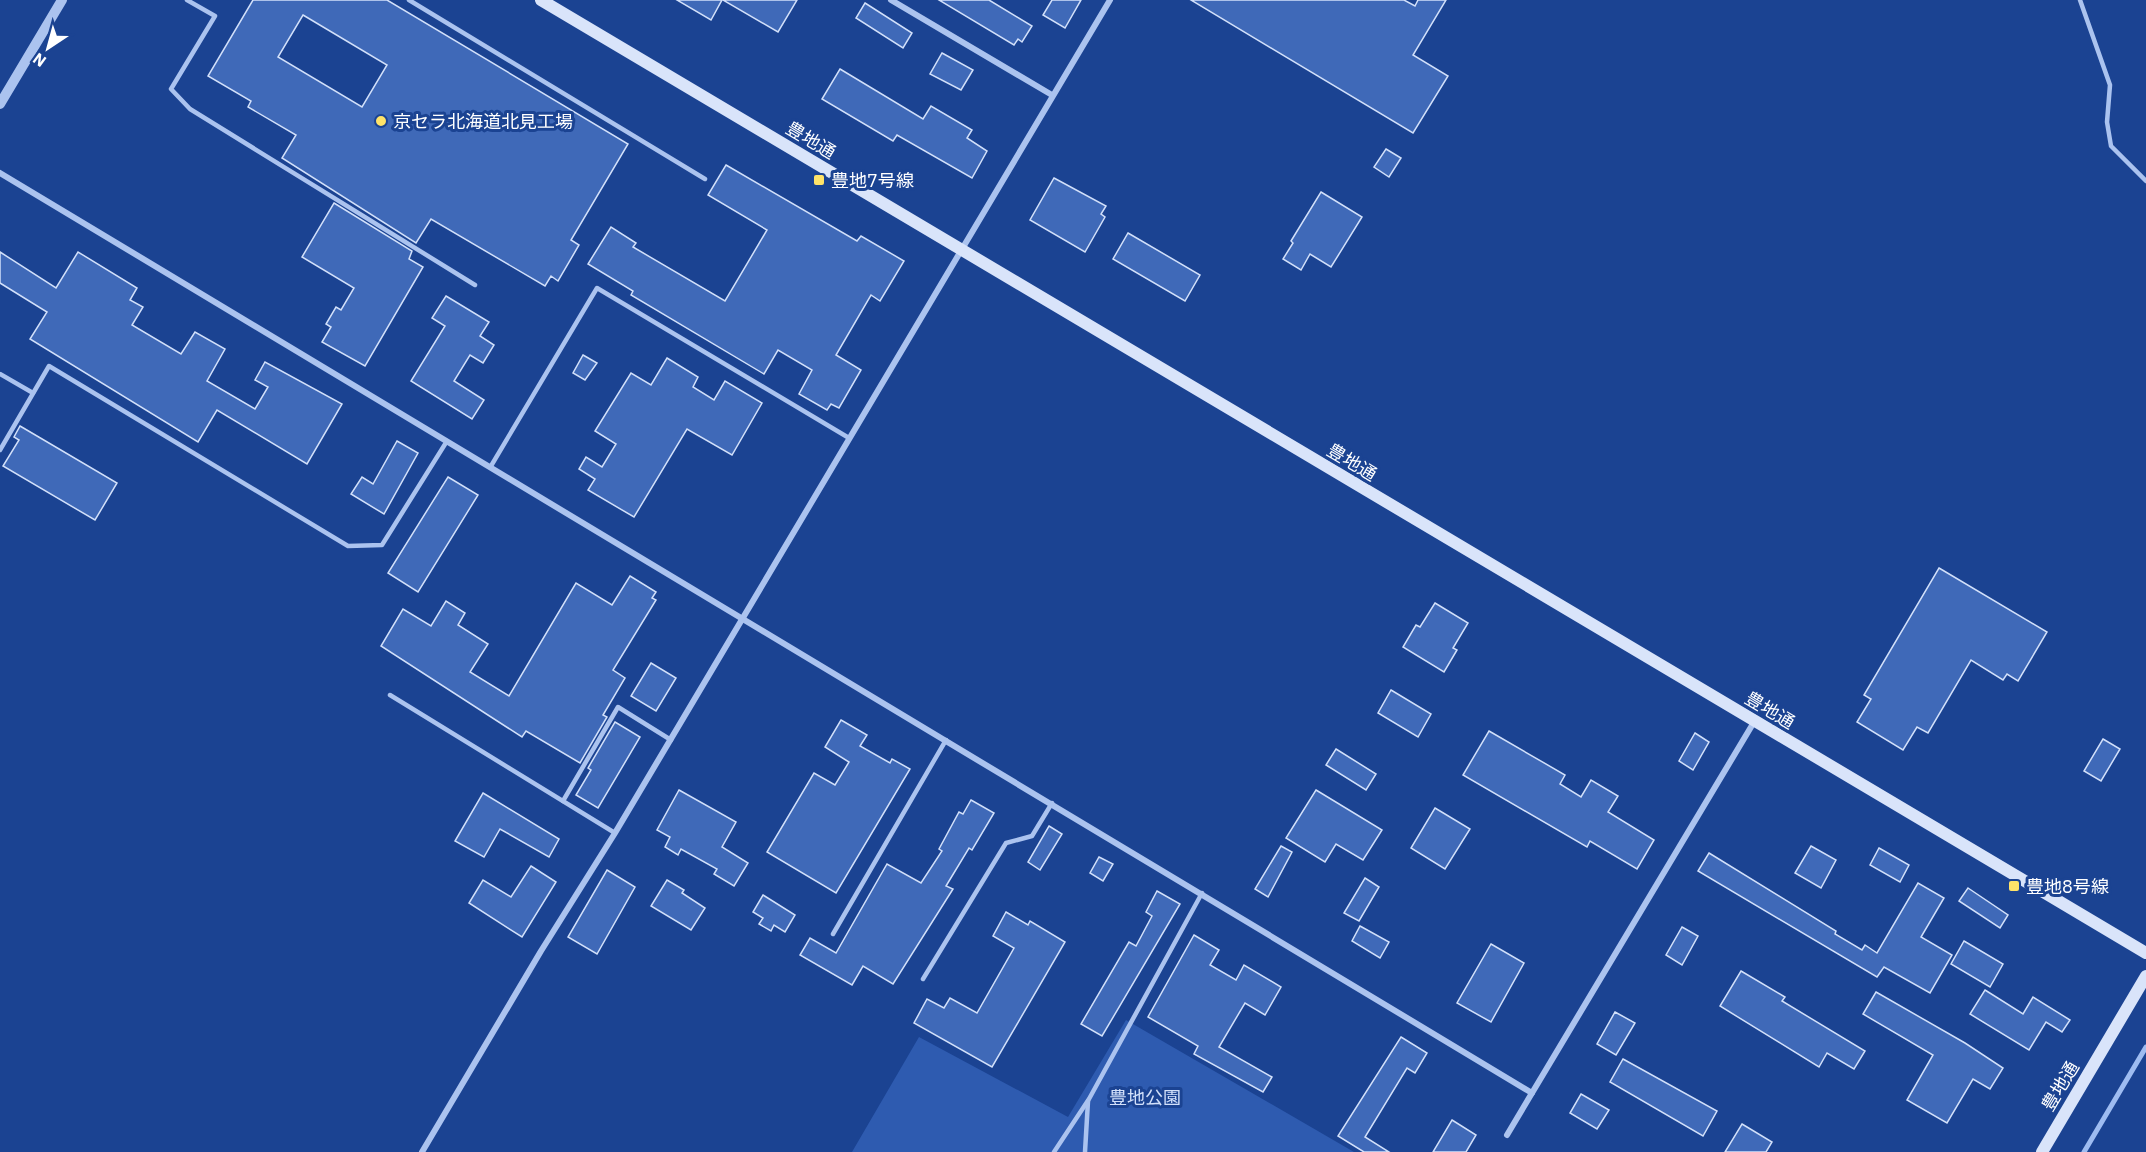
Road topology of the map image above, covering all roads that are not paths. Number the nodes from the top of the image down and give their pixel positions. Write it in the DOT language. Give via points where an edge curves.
graph roads {
  1 [pos="62,0"];
  2 [pos="187,0"];
  3 [pos="409,0"];
  4 [pos="541,0"];
  5 [pos="891,0"];
  6 [pos="1110,0"];
  7 [pos="2080,0"];
  8 [pos="1052,95"];
  9 [pos="0,104"];
  10 [pos="0,173"];
  11 [pos="705,179"];
  12 [pos="2146,181"];
  13 [pos="960,249"];
  14 [pos="475,285"];
  15 [pos="0,374"];
  16 [pos="33,393"];
  17 [pos="849,438"];
  18 [pos="447,441"];
  19 [pos="0,450"];
  20 [pos="491,466"];
  21 [pos="744,618"];
  22 [pos="390,695"];
  23 [pos="1754,722"];
  24 [pos="671,740"];
  25 [pos="946,740"];
  26 [pos="562,801"];
  27 [pos="1052,803"];
  28 [pos="615,833"];
  29 [pos="1202,893"];
  30 [pos="833,934"];
  31 [pos="2146,953"];
  32 [pos="2146,976"];
  33 [pos="923,979"];
  34 [pos="1532,1093"];
  35 [pos="1089,1099"];
  36 [pos="1507,1135"];
  37 [pos="422,1152"];
  38 [pos="1054,1152"];
  39 [pos="1085,1152"];
  40 [pos="2042,1152"];
  1 -- 9 [label="street"];
  2 -- 14 [label="lane" via="214,16 171,89 190,108"];
  3 -- 11 [label="lane"];
  4 -- 13 [label="main road, 豊地通"];
  5 -- 8 [label="street"];
  6 -- 8 [label="street"];
  7 -- 12 [label="lane" via="2110,85 2107,122 2111,146"];
  8 -- 13 [label="street"];
  10 -- 18 [label="street"];
  13 -- 17 [label="street"];
  13 -- 23 [label="main road, 豊地通"];
  15 -- 16 [label="lane"];
  16 -- 18 [label="lane" via="49,366 348,546 382,545"];
  16 -- 19 [label="lane"];
  17 -- 20 [label="lane" via="597,288"];
  17 -- 21 [label="street"];
  18 -- 20 [label="street"];
  20 -- 21 [label="street"];
  21 -- 24 [label="street"];
  21 -- 25 [label="street"];
  22 -- 26 [label="lane"];
  23 -- 31 [label="main road, 豊地通"];
  23 -- 34 [label="street"];
  24 -- 26 [label="lane" via="618,707"];
  24 -- 28 [label="street"];
  25 -- 27 [label="street"];
  25 -- 30 [label="lane"];
  26 -- 28 [label="lane"];
  27 -- 29 [label="street"];
  27 -- 33 [label="lane" via="1032,836 1006,843"];
  28 -- 37 [label="street"];
  29 -- 34 [label="street"];
  29 -- 35 [label="lane"];
  32 -- 40 [label="main road, 豊地通"];
  34 -- 36 [label="street"];
  35 -- 38 [label="lane"];
  35 -- 39 [label="lane"];
}
